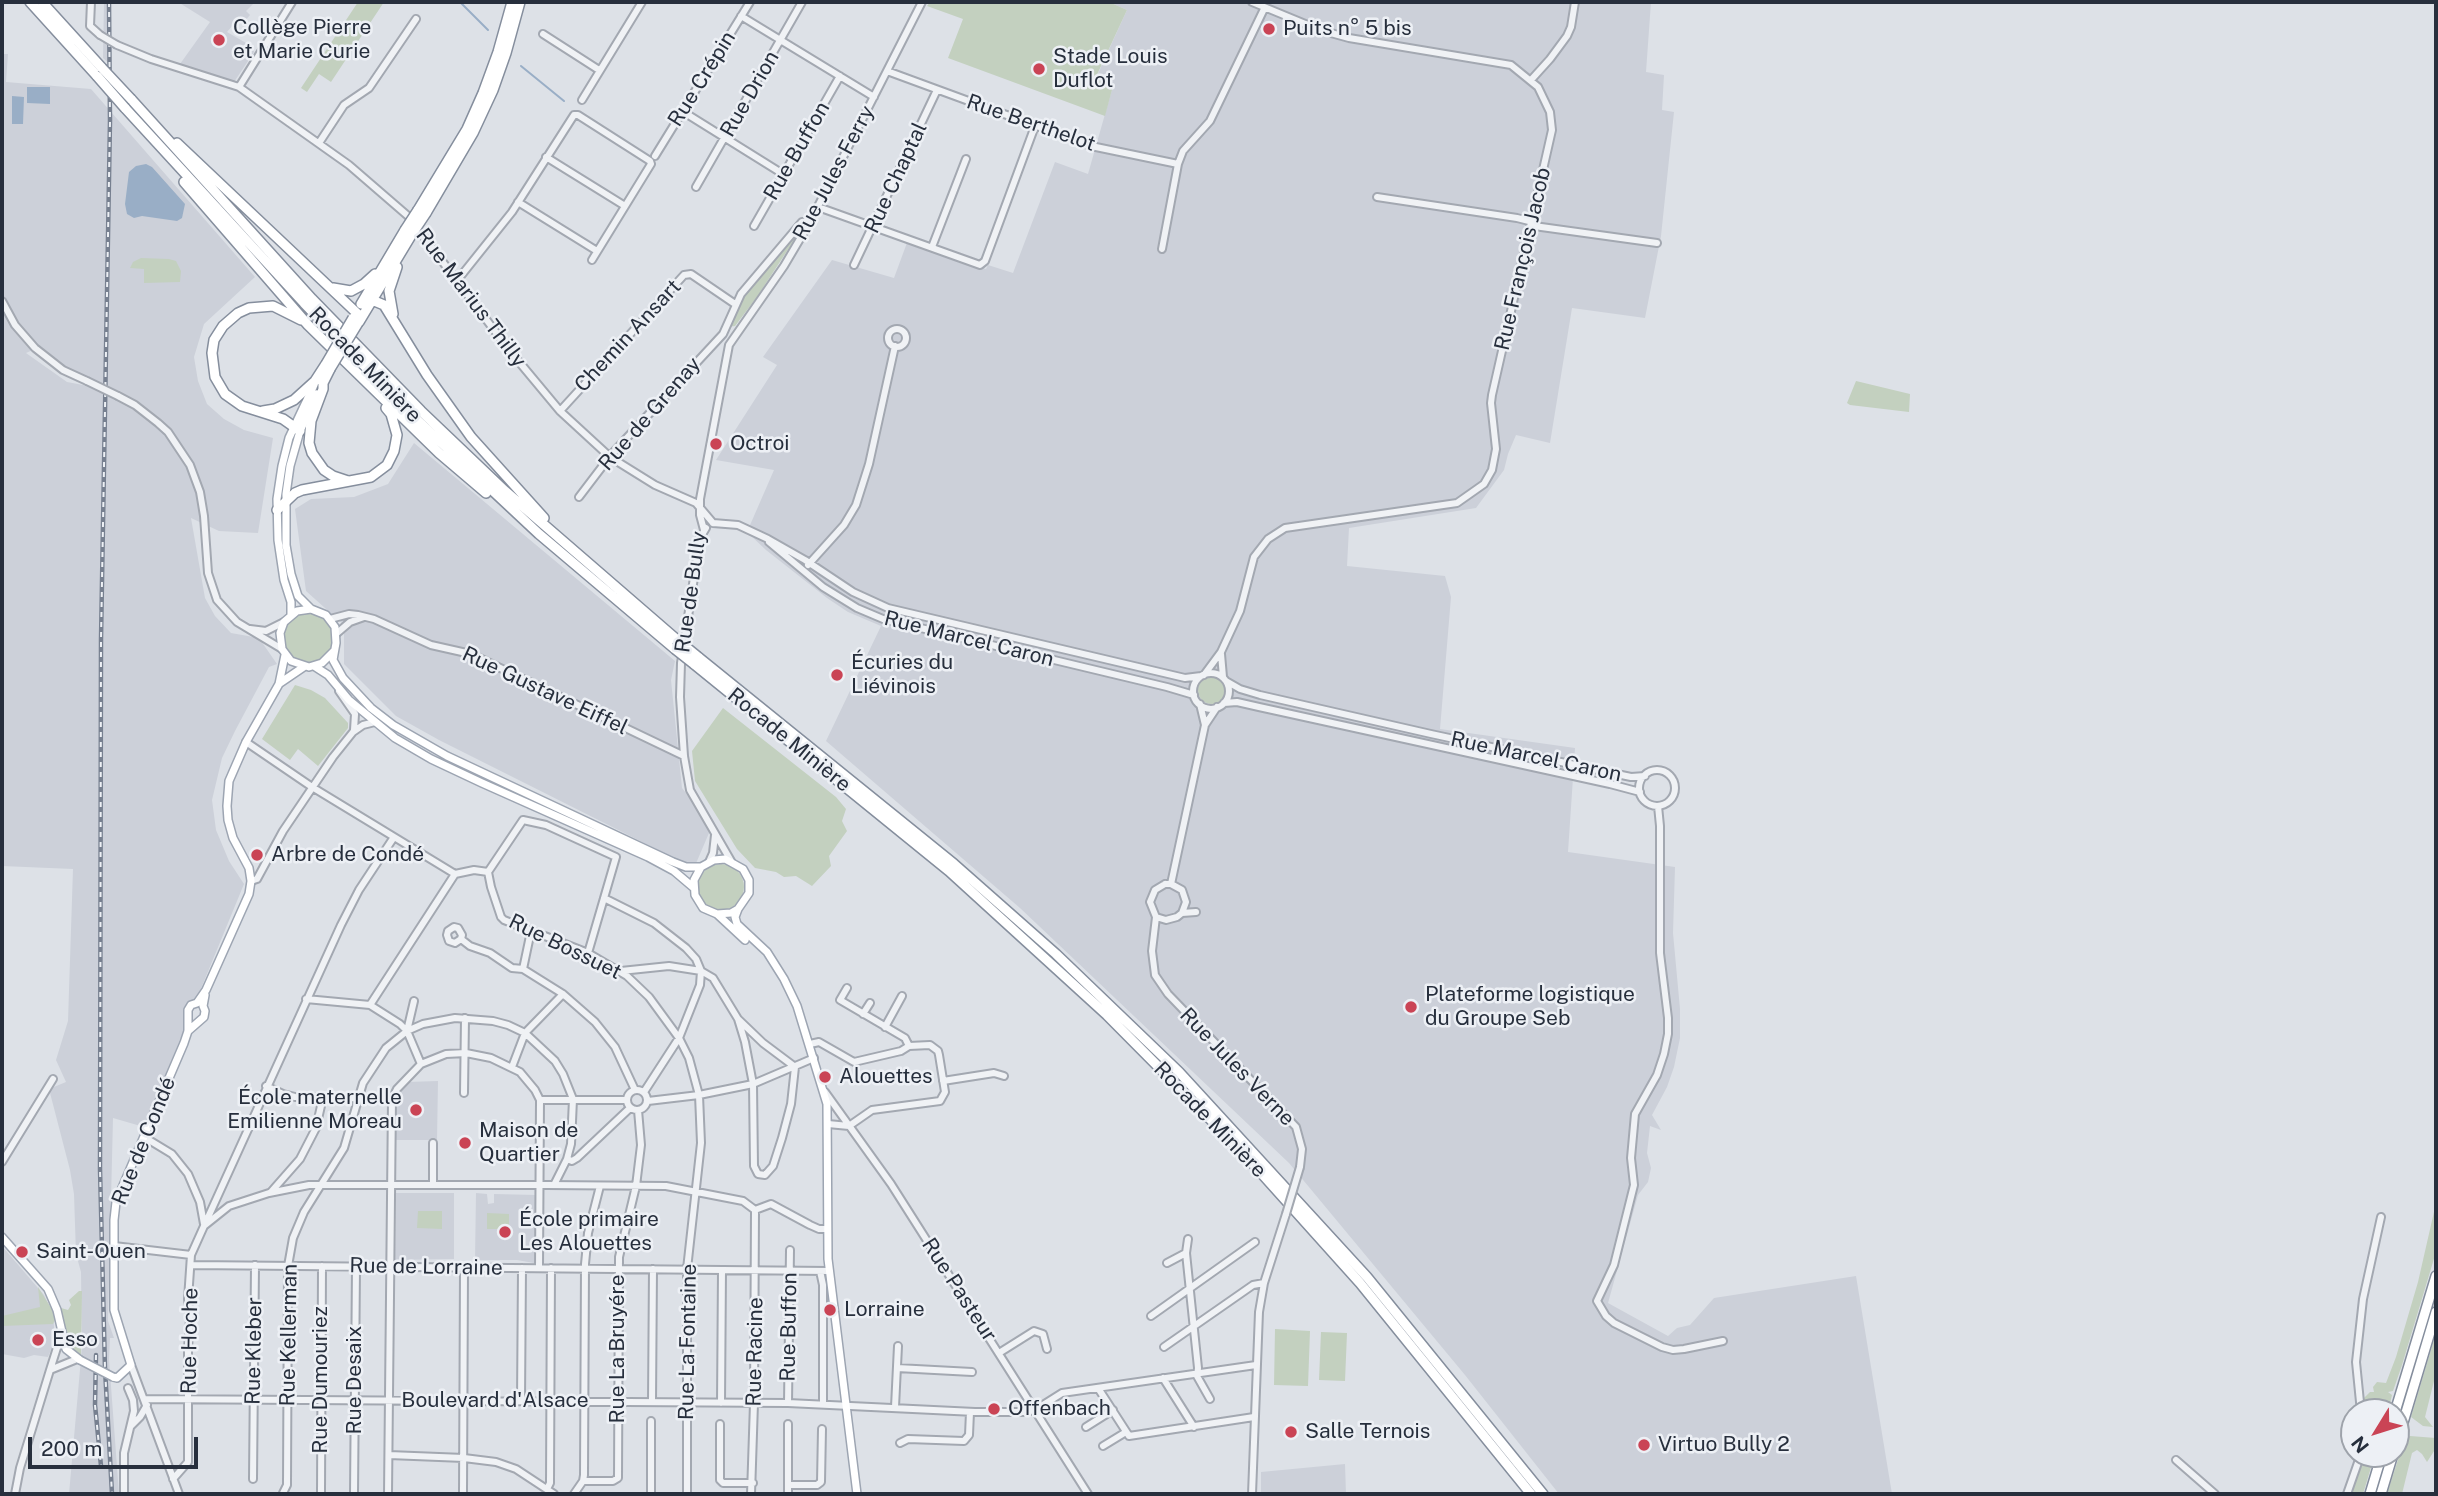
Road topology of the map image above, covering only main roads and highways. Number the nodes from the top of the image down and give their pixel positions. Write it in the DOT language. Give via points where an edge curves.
graph roads {
  1 [pos="30,2"];
  2 [pos="42,2"];
  3 [pos="512,2"];
  4 [pos="520,2"];
  5 [pos="99,72"];
  6 [pos="128,104"];
  7 [pos="143,128"];
  8 [pos="422,211"];
  9 [pos="409,232"];
  10 [pos="380,272"];
  11 [pos="324,283"];
  12 [pos="367,302"];
  13 [pos="357,318"];
  14 [pos="394,318"];
  15 [pos="308,325"];
  16 [pos="319,382"];
  17 [pos="376,392"];
  18 [pos="256,412"];
  19 [pos="297,428"];
  20 [pos="349,482"];
  21 [pos="286,501"];
  22 [pos="277,510"];
  23 [pos="539,534"];
  24 [pos="561,541"];
  25 [pos="311,609"];
  26 [pos="291,615"];
  27 [pos="676,644"];
  28 [pos="334,650"];
  29 [pos="284,652"];
  30 [pos="696,660"];
  31 [pos="304,666"];
  32 [pos="314,666"];
  33 [pos="279,684"];
  34 [pos="701,867"];
  35 [pos="694,888"];
  36 [pos="738,909"];
  37 [pos="717,914"];
  38 [pos="774,962"];
  39 [pos="200,1005"];
  40 [pos="188,1016"];
  41 [pos="197,1021"];
  42 [pos="188,1031"];
  43 [pos="3,1241"];
  44 [pos="2436,1276"];
  45 [pos="2436,1312"];
  46 [pos="2399,1398"];
  47 [pos="2410,1399"];
  48 [pos="2378,1468"];
  49 [pos="2389,1468"];
  50 [pos="858,1494"];
  51 [pos="1531,1494"];
  52 [pos="1543,1494"];
  53 [pos="2370,1494"];
  54 [pos="2381,1494"];
  1 -- 5 [label="highway, Rocade Minière"];
  2 -- 5 [label="highway, Rocade Minière"];
  3 -- 8 [label="highway" via="484,93"];
  4 -- 8 [label="highway" via="493,90 473,133"];
  5 -- 6 [label="highway, Rocade Minière, bridge"];
  6 -- 7 [label="highway, Rocade Minière"];
  6 -- 11 [label="highway"];
  6 -- 24 [label="highway, Rocade Minière" via="393,383"];
  7 -- 15 [label="highway" via="144,135"];
  7 -- 23 [label="highway, Rocade Minière" via="303,303"];
  8 -- 9 [label="highway, bridge"];
  9 -- 10 [label="highway"];
  9 -- 12 [label="highway"];
  9 -- 14 [label="highway" via="389,291"];
  10 -- 11 [label="highway" via="351,291"];
  10 -- 12 [label="highway"];
  11 -- 13 [label="highway"];
  12 -- 13 [label="highway"];
  12 -- 14 [label="highway" via="384,304"];
  13 -- 16 [label="highway, bridge"];
  14 -- 24 [label="highway" via="471,437"];
  15 -- 17 [label="highway"];
  15 -- 18 [label="highway" via="282,309 257,306 229,319 219,333 212,353 215,377 225,394"];
  16 -- 18 [label="highway" via="286,405"];
  16 -- 19 [label="main road"];
  16 -- 20 [label="highway" via="323,389 311,421 312,453 324,470"];
  17 -- 20 [label="highway" via="396,425 394,451 379,472"];
  17 -- 23 [label="highway" via="439,453"];
  18 -- 19 [label="highway" via="284,419"];
  19 -- 21 [label="main road"];
  19 -- 22 [label="main road" via="283,462"];
  20 -- 21 [label="highway" via="302,490"];
  21 -- 22 [label="highway"];
  21 -- 25 [label="main road" via="291,574 298,596"];
  22 -- 26 [label="main road"];
  23 -- 27 [label="highway, Rocade Minière"];
  24 -- 27 [label="highway, Rocade Minière"];
  25 -- 26 [label="main road"];
  25 -- 28 [label="main road" via="330,619 336,634"];
  26 -- 29 [label="main road" via="279,638"];
  27 -- 30 [label="highway, Rocade Minière, bridge"];
  28 -- 32 [label="main road"];
  28 -- 34 [label="main road" via="335,667 357,693 416,740 673,862"];
  29 -- 31 [label="main road"];
  29 -- 33 [label="main road"];
  30 -- 51 [label="highway, Rocade Minière" via="949,871 1144,1052 1237,1146 1360,1283"];
  30 -- 52 [label="highway, Rocade Minière" via="954,864 1170,1063 1367,1277"];
  31 -- 32 [label="main road"];
  31 -- 33 [label="main road"];
  32 -- 35 [label="main road" via="395,738 648,857"];
  33 -- 39 [label="main road" via="229,781 227,807 233,838 251,881"];
  34 -- 35 [label="main road"];
  34 -- 36 [label="main road" via="720,859 743,869 748,880 746,899"];
  35 -- 37 [label="main road" via="698,902"];
  36 -- 37 [label="main road"];
  36 -- 38 [label="main road" via="737,924"];
  37 -- 38 [label="main road"];
  38 -- 50 [label="main road" via="797,1006 828,1115 829,1271"];
  39 -- 40 [label="main road" via="189,1007"];
  39 -- 41 [label="main road" via="204,1017"];
  40 -- 41 [label="main road"];
  40 -- 42 [label="main road, Rue de Condé"];
  41 -- 42 [label="main road, Rue de Condé"];
  42 -- 43 [label="main road, Rue de Condé, bridge" via="116,1202 115,1315 131,1365 115,1377 66,1349 48,1289"];
  44 -- 46 [label="highway"];
  45 -- 47 [label="highway"];
  48 -- 53 [label="highway"];
  49 -- 54 [label="highway"];
}
